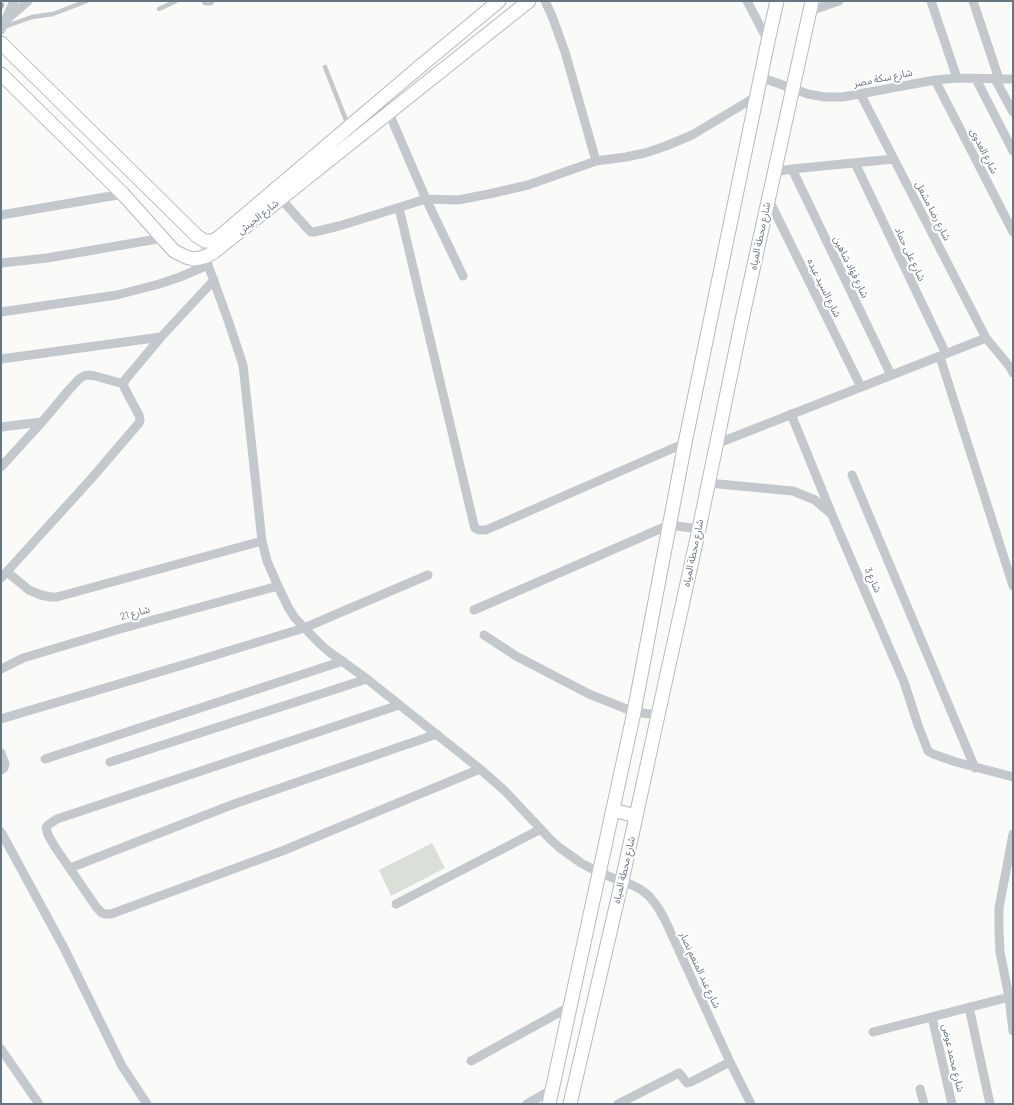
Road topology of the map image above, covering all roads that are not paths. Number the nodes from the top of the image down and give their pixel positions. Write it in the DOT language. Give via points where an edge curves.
graph roads {
  1 [pos="14,1"];
  2 [pos="28,1"];
  3 [pos="87,1"];
  4 [pos="176,1"];
  5 [pos="206,1"];
  6 [pos="210,1"];
  7 [pos="499,1"];
  8 [pos="529,1"];
  9 [pos="545,1"];
  10 [pos="747,1"];
  11 [pos="777,1"];
  12 [pos="839,1"];
  13 [pos="931,1"];
  14 [pos="973,1"];
  15 [pos="811,6"];
  16 [pos="159,8"];
  17 [pos="3,26"];
  18 [pos="768,41"];
  19 [pos="1,43"];
  20 [pos="325,67"];
  21 [pos="416,69"];
  22 [pos="1,74"];
  23 [pos="760,78"];
  24 [pos="957,78"];
  25 [pos="976,79"];
  26 [pos="997,79"];
  27 [pos="1013,79"];
  28 [pos="935,80"];
  29 [pos="428,82"];
  30 [pos="793,88"];
  31 [pos="861,94"];
  32 [pos="756,96"];
  33 [pos="1013,112"];
  34 [pos="389,113"];
  35 [pos="348,127"];
  36 [pos="1013,151"];
  37 [pos="894,159"];
  38 [pos="596,161"];
  39 [pos="855,163"];
  40 [pos="792,169"];
  41 [pos="774,172"];
  42 [pos="123,194"];
  43 [pos="768,198"];
  44 [pos="281,199"];
  45 [pos="426,199"];
  46 [pos="399,208"];
  47 [pos="1,215"];
  48 [pos="1013,232"];
  49 [pos="163,238"];
  50 [pos="205,241"];
  51 [pos="208,261"];
  52 [pos="1,263"];
  53 [pos="463,276"];
  54 [pos="214,280"];
  55 [pos="1,312"];
  56 [pos="161,337"];
  57 [pos="986,338"];
  58 [pos="943,355"];
  59 [pos="1,359"];
  60 [pos="1013,373"];
  61 [pos="891,375"];
  62 [pos="124,384"];
  63 [pos="861,387"];
  64 [pos="791,414"];
  65 [pos="42,422"];
  66 [pos="1,427"];
  67 [pos="685,443"];
  68 [pos="716,444"];
  69 [pos="1,467"];
  70 [pos="852,474"];
  71 [pos="708,483"];
  72 [pos="835,522"];
  73 [pos="669,525"];
  74 [pos="699,529"];
  75 [pos="262,541"];
  76 [pos="4,575"];
  77 [pos="428,575"];
  78 [pos="278,586"];
  79 [pos="1013,586"];
  80 [pos="474,610"];
  81 [pos="304,628"];
  82 [pos="484,635"];
  83 [pos="343,661"];
  84 [pos="1,669"];
  85 [pos="367,679"];
  86 [pos="399,705"];
  87 [pos="634,712"];
  88 [pos="658,716"];
  89 [pos="1,719"];
  90 [pos="437,734"];
  91 [pos="1,753"];
  92 [pos="45,759"];
  93 [pos="110,762"];
  94 [pos="975,768"];
  95 [pos="480,769"];
  96 [pos="1,770"];
  97 [pos="1013,777"];
  98 [pos="613,810"];
  99 [pos="636,816"];
  100 [pos="541,829"];
  101 [pos="1,832"];
  102 [pos="1013,834"];
  103 [pos="70,868"];
  104 [pos="600,873"];
  105 [pos="622,881"];
  106 [pos="396,904"];
  107 [pos="1011,997"];
  108 [pos="571,1006"];
  109 [pos="969,1007"];
  110 [pos="932,1017"];
  111 [pos="1013,1031"];
  112 [pos="873,1032"];
  113 [pos="1,1050"];
  114 [pos="471,1061"];
  115 [pos="730,1062"];
  116 [pos="553,1088"];
  117 [pos="920,1089"];
  118 [pos="39,1104"];
  119 [pos="147,1104"];
  120 [pos="527,1104"];
  121 [pos="550,1104"];
  122 [pos="570,1104"];
  123 [pos="618,1104"];
  124 [pos="751,1104"];
  125 [pos="924,1104"];
  126 [pos="952,1104"];
  127 [pos="990,1104"];
  1 -- 17 [label="street"];
  2 -- 17 [label="street"];
  3 -- 17 [label="lane" via="53,14"];
  4 -- 16 [label="lane"];
  5 -- 6 [label="street"];
  7 -- 21 [label="street, شارع الجيش"];
  8 -- 29 [label="street, شارع الجيش"];
  9 -- 38 [label="street" via="565,52"];
  10 -- 18 [label="street"];
  11 -- 18 [label="street"];
  12 -- 15 [label="street"];
  13 -- 24 [label="street"];
  14 -- 26 [label="street"];
  15 -- 30 [label="street, شارع محطة المياه"];
  18 -- 23 [label="street"];
  19 -- 50 [label="street"];
  20 -- 35 [label="lane"];
  21 -- 29 [label="street"];
  21 -- 35 [label="street, شارع الجيش"];
  22 -- 42 [label="street"];
  23 -- 30 [label="street, شارع سكة مصر"];
  23 -- 32 [label="street"];
  24 -- 25 [label="street, شارع سكة مصر"];
  24 -- 28 [label="street, شارع سكة مصر"];
  25 -- 26 [label="street, شارع سكة مصر"];
  25 -- 36 [label="street"];
  26 -- 27 [label="street, شارع سكة مصر"];
  26 -- 33 [label="street"];
  28 -- 31 [label="street, شارع سكة مصر"];
  28 -- 48 [label="street, شارع العدوى"];
  29 -- 34 [label="street, شارع الجيش"];
  30 -- 31 [label="street, شارع سكة مصر" via="825,97"];
  30 -- 41 [label="street, شارع محطة المياه"];
  31 -- 37 [label="street, شارع رضا مشعل"];
  32 -- 38 [label="street" via="692,135 666,146 645,153"];
  32 -- 67 [label="street"];
  34 -- 44 [label="street, شارع الجيش"];
  34 -- 45 [label="street"];
  35 -- 50 [label="street, شارع الجيش" via="218,238"];
  37 -- 39 [label="street"];
  37 -- 57 [label="street, شارع رضا مشعل"];
  38 -- 45 [label="street" via="528,185 489,194 458,200"];
  39 -- 40 [label="street"];
  39 -- 58 [label="street, شارع على حماد"];
  40 -- 41 [label="street"];
  40 -- 61 [label="street, شارع فؤاد شاهين"];
  41 -- 43 [label="street, شارع محطة المياه"];
  42 -- 47 [label="street"];
  42 -- 49 [label="street"];
  43 -- 63 [label="street, شارع السيد عبده"];
  43 -- 68 [label="street, شارع محطة المياه"];
  44 -- 46 [label="street" via="313,232"];
  44 -- 51 [label="street, شارع الجيش" via="214,252"];
  45 -- 46 [label="street"];
  45 -- 53 [label="street"];
  46 -- 67 [label="street" via="475,528 486,530"];
  49 -- 51 [label="street" via="174,251 186,257"];
  49 -- 52 [label="street" via="47,258"];
  50 -- 51 [label="street, شارع عبد المنعم نصار"];
  51 -- 54 [label="street, شارع عبد المنعم نصار"];
  51 -- 55 [label="street" via="180,277 159,284 117,294"];
  54 -- 56 [label="street"];
  54 -- 75 [label="street, شارع عبد المنعم نصار" via="243,365"];
  56 -- 59 [label="street"];
  56 -- 62 [label="street"];
  57 -- 58 [label="street"];
  57 -- 60 [label="street, شارع رضا مشعل"];
  58 -- 61 [label="street"];
  58 -- 79 [label="street, شارع على حماد"];
  61 -- 63 [label="street"];
  62 -- 65 [label="street" via="96,376 84,376"];
  62 -- 76 [label="street" via="139,415 139,423"];
  63 -- 64 [label="street"];
  64 -- 68 [label="street"];
  64 -- 72 [label="street, شارع 3"];
  65 -- 66 [label="street"];
  65 -- 69 [label="street"];
  67 -- 73 [label="street"];
  68 -- 71 [label="street, شارع محطة المياه"];
  70 -- 94 [label="street"];
  71 -- 72 [label="street" via="793,491 815,500 827,510"];
  71 -- 74 [label="street, شارع محطة المياه"];
  72 -- 94 [label="street, شارع 3" via="904,682 927,749 933,754"];
  73 -- 74 [label="street"];
  73 -- 80 [label="street"];
  73 -- 87 [label="street"];
  74 -- 88 [label="street, شارع محطة المياه"];
  75 -- 76 [label="street" via="57,597 41,595"];
  75 -- 78 [label="street, شارع عبد المنعم نصار"];
  77 -- 81 [label="street"];
  78 -- 81 [label="street, شارع عبد المنعم نصار" via="288,607"];
  78 -- 84 [label="street, شارع 21" via="23,658"];
  81 -- 83 [label="street, شارع عبد المنعم نصار" via="328,651"];
  81 -- 89 [label="street"];
  82 -- 87 [label="street" via="550,674 589,694"];
  83 -- 85 [label="street, شارع عبد المنعم نصار"];
  83 -- 92 [label="street"];
  85 -- 86 [label="street, شارع عبد المنعم نصار"];
  85 -- 93 [label="street"];
  86 -- 90 [label="street, شارع عبد المنعم نصار"];
  86 -- 103 [label="street" via="53,821 46,828 48,835"];
  87 -- 88 [label="street"];
  87 -- 98 [label="street"];
  88 -- 99 [label="street, شارع محطة المياه"];
  90 -- 95 [label="street, شارع عبد المنعم نصار"];
  90 -- 103 [label="street" via="234,804"];
  91 -- 96 [label="street" via="5,764"];
  94 -- 97 [label="street"];
  95 -- 100 [label="street, شارع عبد المنعم نصار"];
  95 -- 103 [label="street" via="282,850 114,914 102,913 97,908"];
  98 -- 99 [label="street"];
  98 -- 104 [label="street"];
  99 -- 105 [label="street, شارع محطة المياه"];
  100 -- 104 [label="street, شارع عبد المنعم نصار" via="569,855"];
  100 -- 106 [label="street"];
  101 -- 119 [label="street" via="64,948 122,1066"];
  102 -- 107 [label="street" via="999,908 1000,952"];
  104 -- 105 [label="street, شارع عبد المنعم نصار"];
  104 -- 108 [label="street"];
  105 -- 115 [label="street, شارع عبد المنعم نصار" via="640,889 657,906"];
  105 -- 122 [label="street, شارع محطة المياه"];
  107 -- 109 [label="street"];
  107 -- 111 [label="street"];
  108 -- 114 [label="street"];
  108 -- 116 [label="street"];
  109 -- 110 [label="street"];
  109 -- 127 [label="street"];
  110 -- 112 [label="street"];
  110 -- 126 [label="street, شارع محمد عوض"];
  113 -- 118 [label="street"];
  115 -- 123 [label="street" via="687,1083 679,1073"];
  115 -- 124 [label="street, شارع عبد المنعم نصار"];
  116 -- 120 [label="street"];
  116 -- 121 [label="street"];
  117 -- 125 [label="street"];
}
